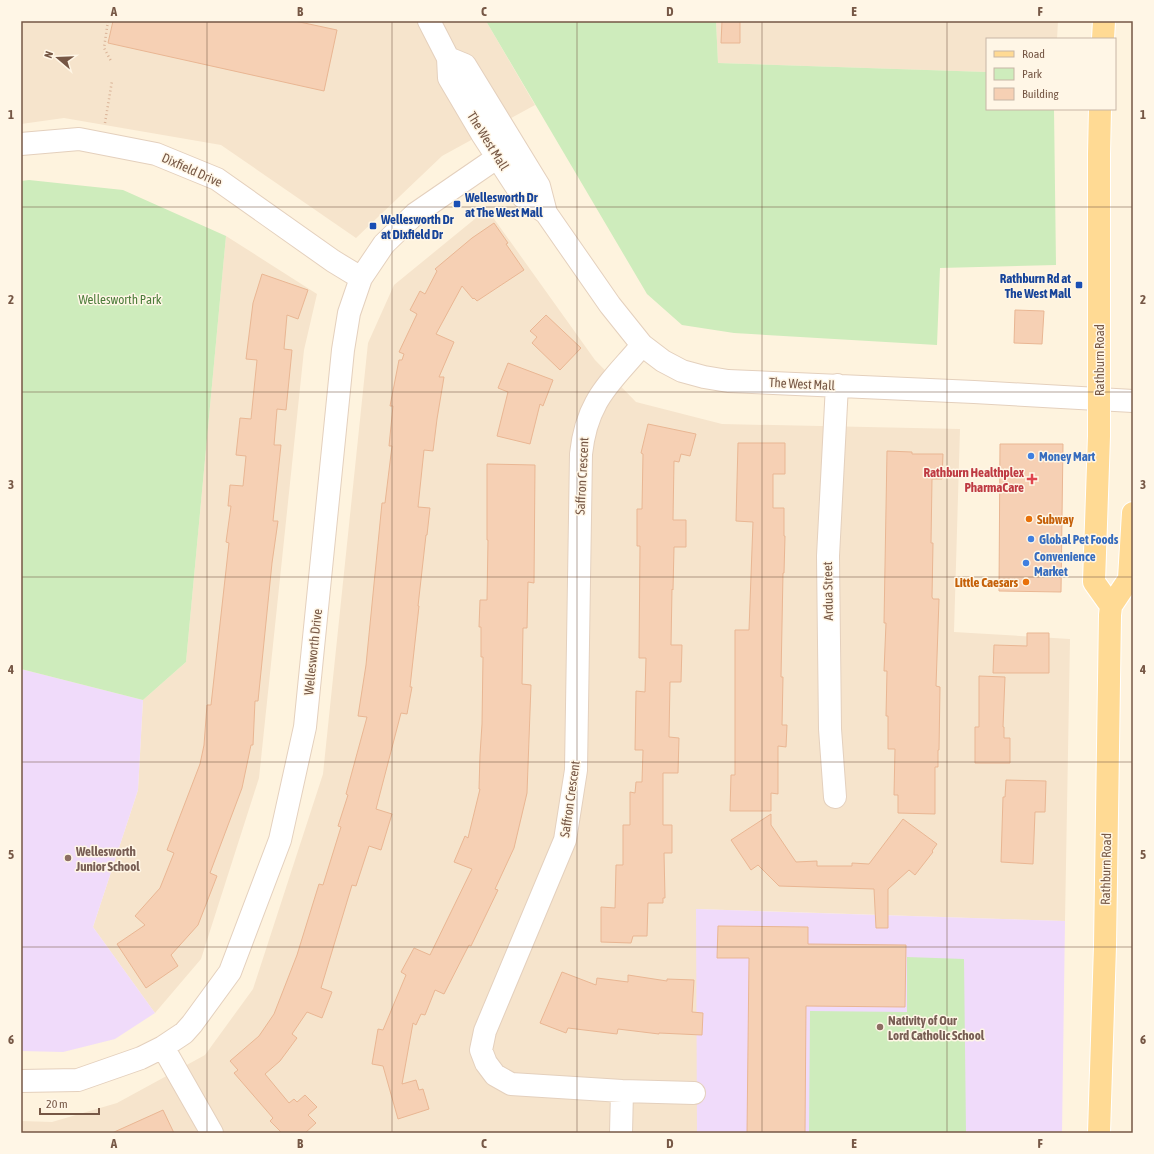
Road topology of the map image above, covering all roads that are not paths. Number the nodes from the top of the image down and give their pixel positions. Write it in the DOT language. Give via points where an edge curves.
graph roads {
  1 [pos="429,21"];
  2 [pos="1104,21"];
  3 [pos="1103,38"];
  4 [pos="1100,110"];
  5 [pos="21,144"];
  6 [pos="506,152"];
  7 [pos="361,278"];
  8 [pos="642,345"];
  9 [pos="838,385"];
  10 [pos="1099,399"];
  11 [pos="1133,401"];
  12 [pos="1133,512"];
  13 [pos="1111,606"];
  14 [pos="835,797"];
  15 [pos="163,1048"];
  16 [pos="21,1080"];
  17 [pos="622,1091"];
  18 [pos="694,1093"];
  19 [pos="212,1133"];
  20 [pos="621,1133"];
  21 [pos="1099,1133"];
  1 -- 6 [label="street, The West Mall" via="448,58 465,66"];
  2 -- 3 [label="main road"];
  4 -- 10 [label="main road, Rathburn Road"];
  5 -- 7 [label="street, Dixfield Drive" via="79,139 156,154 217,179"];
  6 -- 7 [label="street, Wellesworth Drive" via="415,214 384,244"];
  6 -- 8 [label="street, The West Mall" via="539,186 546,213 610,305"];
  7 -- 15 [label="street, Wellesworth Drive" via="349,313 343,350 305,728 280,840 230,972 192,1024"];
  8 -- 9 [label="street, The West Mall" via="682,371 704,377"];
  8 -- 17 [label="street, Saffron Crescent" via="603,392 585,430 581,454 576,770 565,840 485,1031 481,1050 495,1075 512,1084"];
  9 -- 10 [label="street, The West Mall"];
  9 -- 14 [label="street, Ardua Street" via="828,556 830,729"];
  10 -- 11 [label="street, The West Mall"];
  10 -- 13 [label="main road, Rathburn Road" via="1094,582"];
  12 -- 13 [label="main road" via="1129,579"];
  13 -- 21 [label="main road, Rathburn Road"];
  15 -- 16 [label="street, Wellesworth Drive" via="78,1080"];
  15 -- 19 [label="street"];
  17 -- 18 [label="street, Saffron Crescent"];
  17 -- 20 [label="street"];
}
